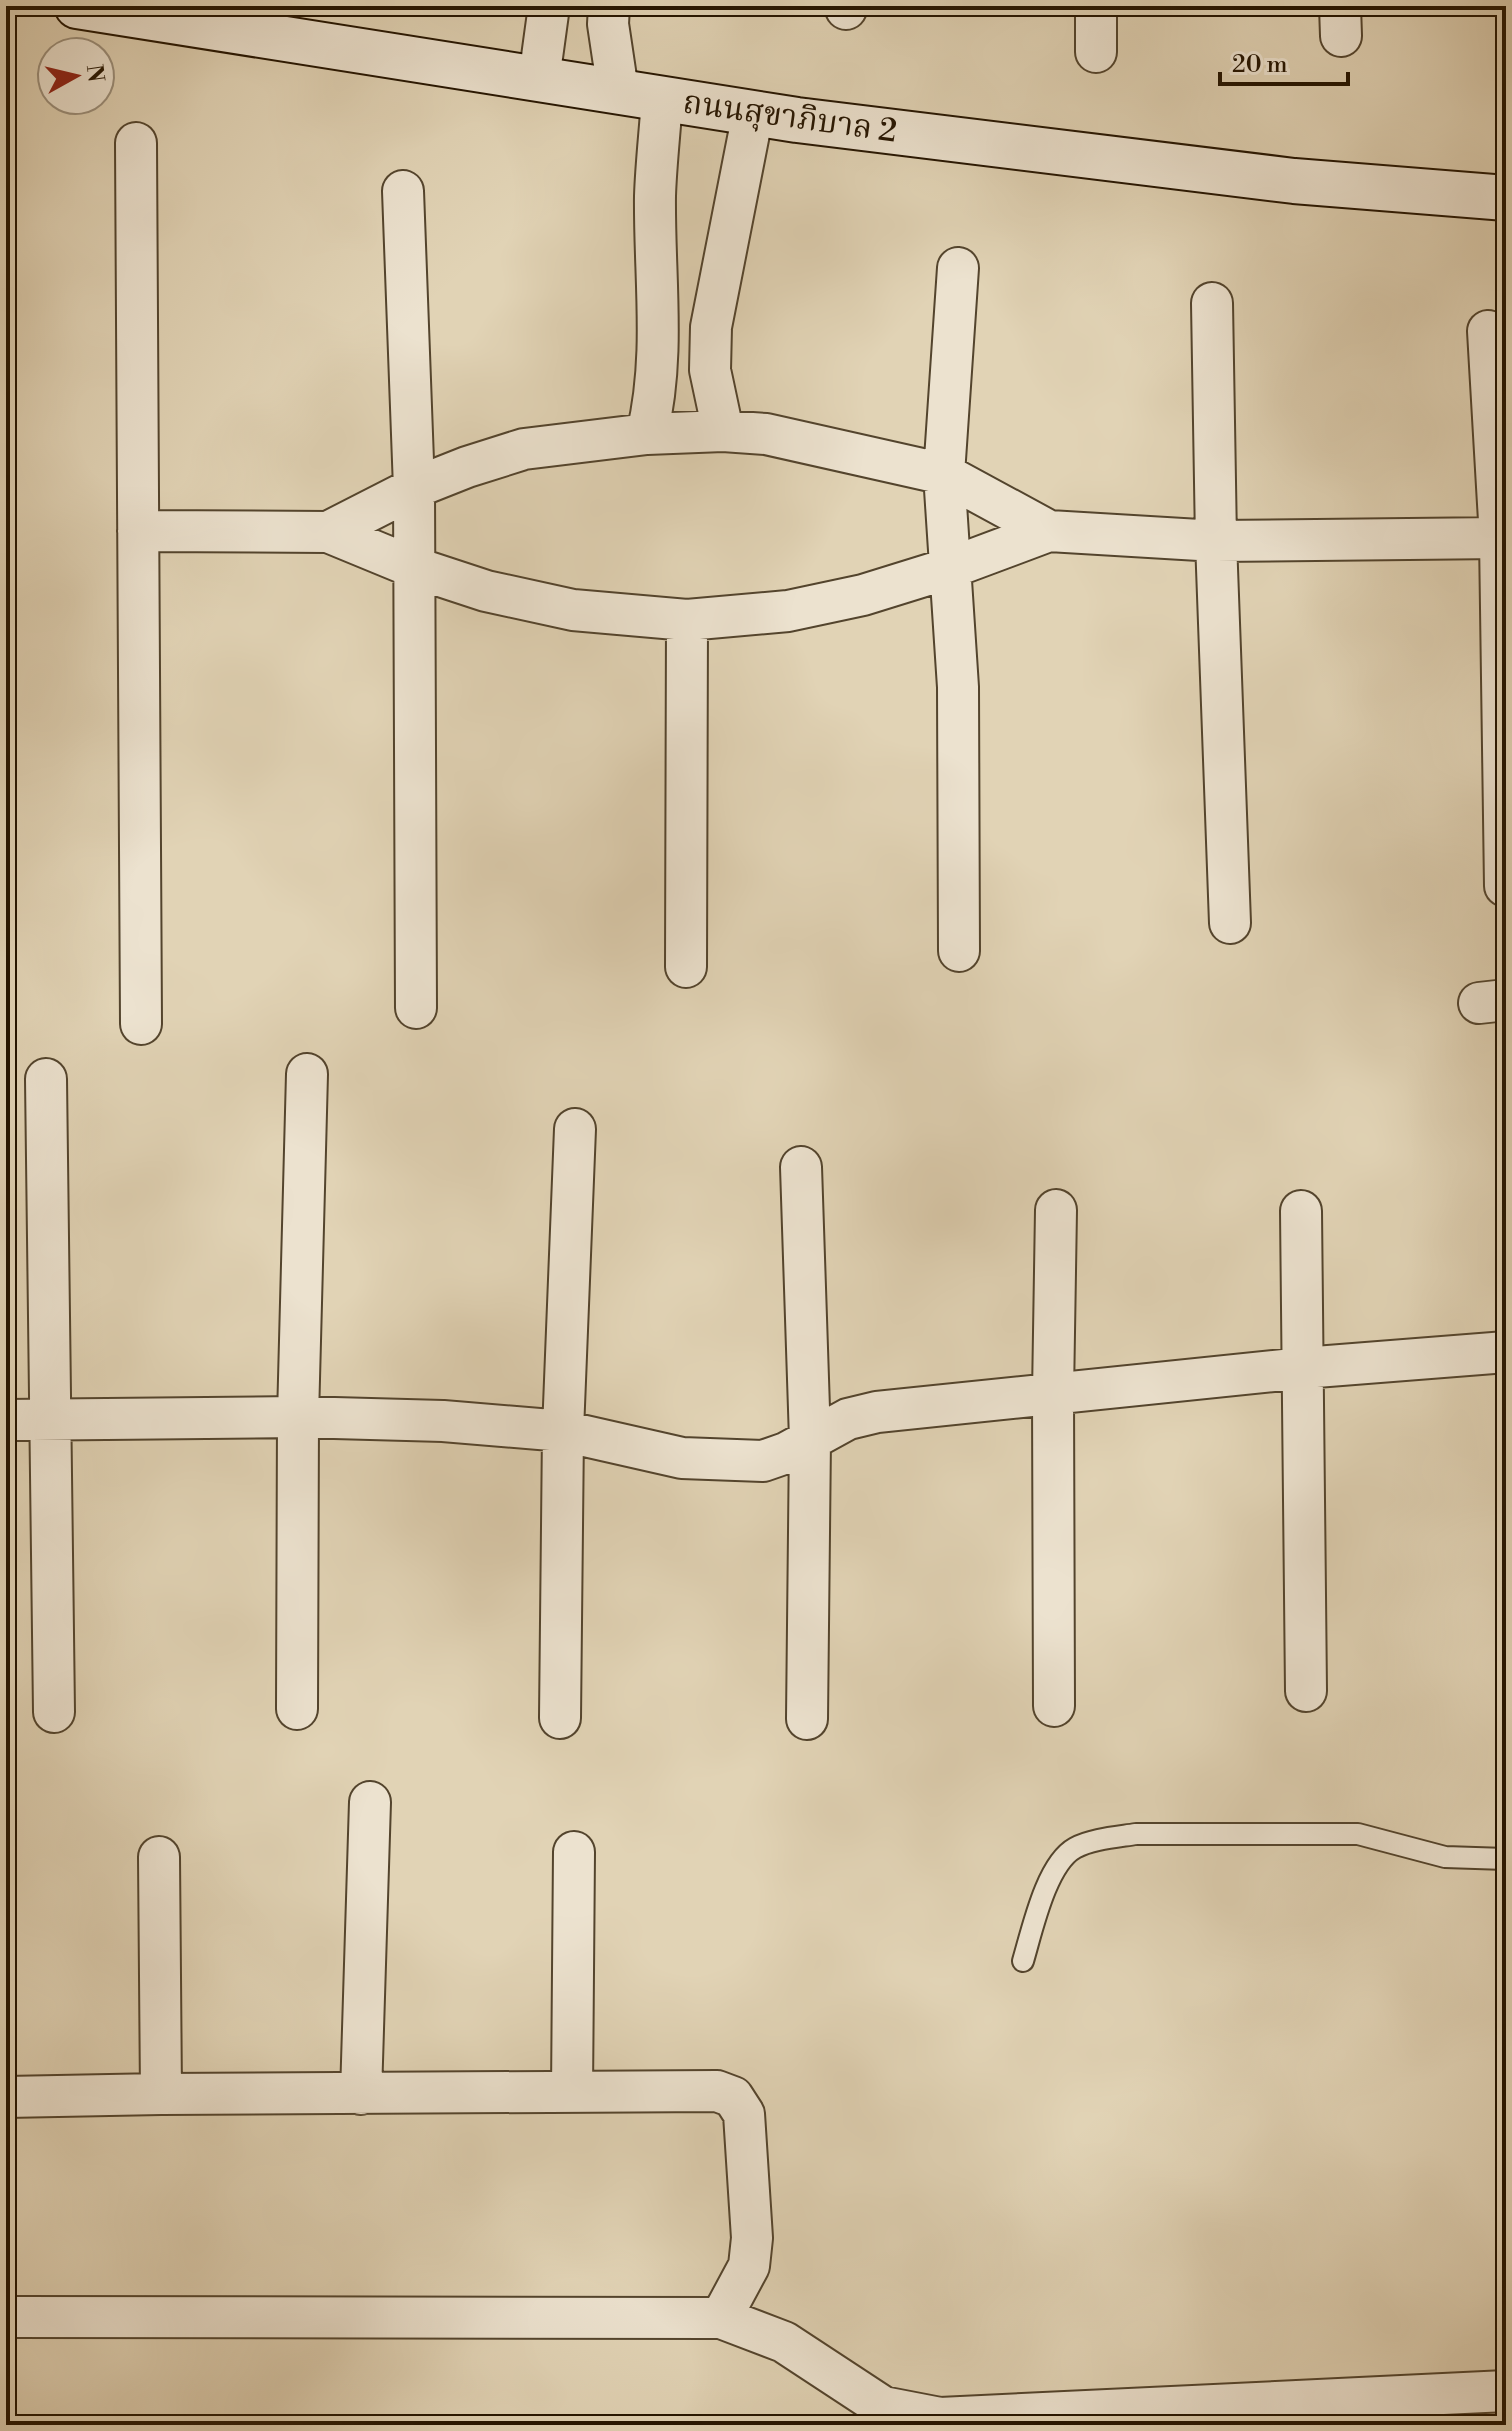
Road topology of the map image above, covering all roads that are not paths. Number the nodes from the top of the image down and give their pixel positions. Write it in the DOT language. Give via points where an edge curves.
graph roads {
  1 [pos="77,6"];
  2 [pos="549,6"];
  3 [pos="609,6"];
  4 [pos="1096,6"];
  5 [pos="1096,52"];
  6 [pos="539,79"];
  7 [pos="618,91"];
  8 [pos="662,99"];
  9 [pos="753,113"];
  10 [pos="136,143"];
  11 [pos="403,191"];
  12 [pos="1506,198"];
  13 [pos="958,268"];
  14 [pos="1212,303"];
  15 [pos="1488,331"];
  16 [pos="723,431"];
  17 [pos="647,434"];
  18 [pos="944,474"];
  19 [pos="414,488"];
  20 [pos="138,531"];
  21 [pos="1049,531"];
  22 [pos="328,532"];
  23 [pos="1500,538"];
  24 [pos="1216,541"];
  25 [pos="413,567"];
  26 [pos="950,568"];
  27 [pos="687,620"];
  28 [pos="1505,886"];
  29 [pos="1230,923"];
  30 [pos="959,951"];
  31 [pos="686,967"];
  32 [pos="416,1008"];
  33 [pos="141,1024"];
  34 [pos="307,1074"];
  35 [pos="46,1079"];
  36 [pos="575,1129"];
  37 [pos="801,1167"];
  38 [pos="1056,1210"];
  39 [pos="1301,1211"];
  40 [pos="1506,1352"];
  41 [pos="1303,1368"];
  42 [pos="1053,1394"];
  43 [pos="298,1417"];
  44 [pos="6,1420"];
  45 [pos="50,1420"];
  46 [pos="563,1431"];
  47 [pos="810,1439"];
  48 [pos="1306,1691"];
  49 [pos="1054,1706"];
  50 [pos="297,1709"];
  51 [pos="54,1712"];
  52 [pos="560,1718"];
  53 [pos="807,1719"];
  54 [pos="370,1802"];
  55 [pos="574,1852"];
  56 [pos="159,1857"];
  57 [pos="1506,1859"];
  58 [pos="1023,1961"];
  59 [pos="572,2092"];
  60 [pos="161,2094"];
  61 [pos="361,2094"];
  62 [pos="6,2097"];
  63 [pos="6,2317"];
  64 [pos="721,2318"];
  65 [pos="1506,2391"];
  66 [pos="1236,2414"];
  1 -- 6 [label="street, ถนนสุขาภิบาล 2"];
  2 -- 6 [label="street"];
  3 -- 7 [label="street"];
  4 -- 5 [label="street"];
  6 -- 7 [label="street, ถนนสุขาภิบาล 2"];
  7 -- 8 [label="street, ถนนสุขาภิบาล 2"];
  8 -- 9 [label="street, ถนนสุขาภิบาล 2"];
  8 -- 17 [label="street" via="655,195 660,338"];
  9 -- 12 [label="street, ถนนสุขาภิบาล 2" via="1294,181"];
  9 -- 16 [label="street" via="711,327 710,370"];
  10 -- 20 [label="street"];
  11 -- 19 [label="street"];
  13 -- 18 [label="street"];
  14 -- 24 [label="street"];
  15 -- 23 [label="street"];
  16 -- 17 [label="street"];
  16 -- 18 [label="street" via="766,434"];
  17 -- 19 [label="street" via="524,449"];
  18 -- 21 [label="street"];
  18 -- 26 [label="street"];
  19 -- 22 [label="street"];
  19 -- 25 [label="street"];
  20 -- 22 [label="street"];
  20 -- 33 [label="street"];
  21 -- 24 [label="street"];
  21 -- 26 [label="street"];
  22 -- 25 [label="street"];
  23 -- 24 [label="street"];
  23 -- 28 [label="street"];
  24 -- 29 [label="street"];
  25 -- 27 [label="street" via="486,591 573,610"];
  25 -- 32 [label="street"];
  26 -- 27 [label="street" via="788,611"];
  26 -- 30 [label="street" via="958,687"];
  27 -- 31 [label="street"];
  34 -- 43 [label="street"];
  35 -- 45 [label="street"];
  36 -- 46 [label="street"];
  37 -- 47 [label="street"];
  38 -- 42 [label="street"];
  39 -- 41 [label="street"];
  40 -- 41 [label="street"];
  41 -- 42 [label="street"];
  41 -- 48 [label="street"];
  42 -- 47 [label="street" via="877,1412 848,1419"];
  42 -- 49 [label="street"];
  43 -- 45 [label="street"];
  43 -- 46 [label="street"];
  43 -- 50 [label="street"];
  44 -- 45 [label="street"];
  45 -- 51 [label="street"];
  46 -- 47 [label="street" via="682,1458 722,1460 763,1461"];
  46 -- 52 [label="street"];
  47 -- 53 [label="street"];
  54 -- 61 [label="street"];
  55 -- 59 [label="street"];
  56 -- 60 [label="street"];
  57 -- 58 [label="lane" via="1445,1857 1358,1834 1136,1834 1109,1839 1073,1849 1055,1869"];
  59 -- 61 [label="street"];
  59 -- 64 [label="street" via="717,2091 733,2097 744,2114 752,2238 749,2266"];
  60 -- 61 [label="street"];
  60 -- 62 [label="street"];
  63 -- 64 [label="street"];
  64 -- 66 [label="street" via="784,2342 883,2407 940,2418"];
  65 -- 66 [label="street"];
}
